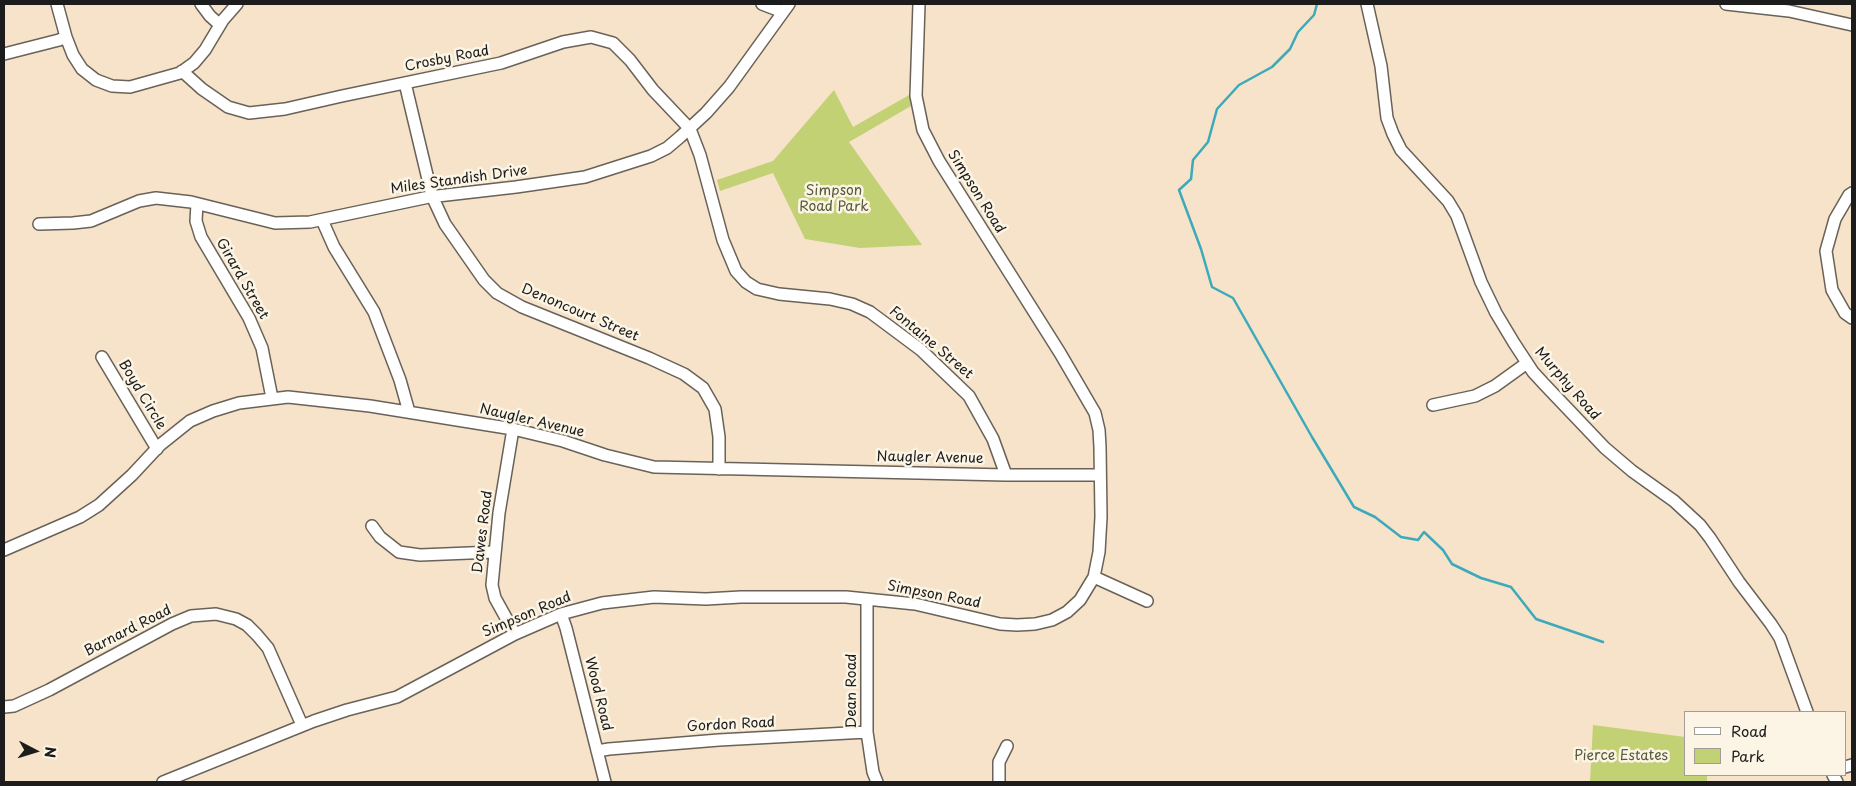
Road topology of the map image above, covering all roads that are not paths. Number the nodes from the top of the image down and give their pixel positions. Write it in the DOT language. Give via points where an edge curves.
graph roads {
  1 [pos="57,4"];
  2 [pos="201,4"];
  3 [pos="237,4"];
  4 [pos="762,4"];
  5 [pos="919,4"];
  6 [pos="1367,4"];
  7 [pos="1726,4"];
  8 [pos="1731,4"];
  9 [pos="1749,5"];
  10 [pos="786,8"];
  11 [pos="220,25"];
  12 [pos="1852,25"];
  13 [pos="66,37"];
  14 [pos="4,54"];
  15 [pos="182,71"];
  16 [pos="405,83"];
  17 [pos="690,129"];
  18 [pos="1852,193"];
  19 [pos="432,196"];
  20 [pos="197,204"];
  21 [pos="322,220"];
  22 [pos="39,224"];
  23 [pos="1852,318"];
  24 [pos="102,357"];
  25 [pos="1527,363"];
  26 [pos="272,398"];
  27 [pos="1432,405"];
  28 [pos="409,412"];
  29 [pos="513,429"];
  30 [pos="157,449"];
  31 [pos="719,469"];
  32 [pos="1006,475"];
  33 [pos="1100,475"];
  34 [pos="372,526"];
  35 [pos="4,550"];
  36 [pos="494,552"];
  37 [pos="1094,577"];
  38 [pos="867,598"];
  39 [pos="1148,601"];
  40 [pos="561,614"];
  41 [pos="515,634"];
  42 [pos="4,707"];
  43 [pos="1807,711"];
  44 [pos="302,725"];
  45 [pos="867,732"];
  46 [pos="1006,746"];
  47 [pos="597,751"];
  48 [pos="162,782"];
  49 [pos="605,782"];
  50 [pos="877,782"];
  51 [pos="999,782"];
  1 -- 13 [label="street"];
  2 -- 11 [label="street"];
  3 -- 11 [label="street"];
  4 -- 10 [label="street"];
  5 -- 33 [label="street, Simpson Road" via="916,96 923,130 975,221 1095,413 1099,430"];
  6 -- 25 [label="street, Murphy Road" via="1381,66 1387,118 1393,134 1401,150 1457,216 1488,298"];
  7 -- 8 [label="street"];
  8 -- 9 [label="street"];
  9 -- 12 [label="street"];
  10 -- 17 [label="street, Miles Standish Drive" via="729,87"];
  11 -- 15 [label="street" via="200,56"];
  13 -- 14 [label="street"];
  13 -- 15 [label="street" via="82,69 96,80 112,86 130,88"];
  15 -- 16 [label="street, Crosby Road" via="228,107 249,113 286,109"];
  16 -- 17 [label="street, Crosby Road" via="504,63 563,42 591,37 613,43"];
  16 -- 19 [label="street, Denoncourt Street"];
  17 -- 19 [label="street, Miles Standish Drive" via="651,156 585,177"];
  17 -- 32 [label="street, Fontaine Street" via="723,240 736,271 746,282 757,289 830,299 870,312 921,350 969,396 993,439"];
  18 -- 23 [label="street" via="1835,219 1826,251 1832,290 1845,313"];
  19 -- 21 [label="street, Miles Standish Drive"];
  19 -- 31 [label="street, Denoncourt Street" via="446,224 484,280 498,293 522,307 684,374 703,388 715,410"];
  20 -- 21 [label="street, Miles Standish Drive" via="275,223"];
  20 -- 22 [label="street, Miles Standish Drive" via="156,198 139,201 91,221"];
  20 -- 26 [label="street, Girard Street" via="196,221 200,237 249,318 262,348"];
  21 -- 28 [label="street" via="334,247 374,312"];
  24 -- 30 [label="street, Boyd Circle"];
  25 -- 27 [label="street" via="1475,396"];
  25 -- 43 [label="street, Murphy Road" via="1605,448 1700,524 1780,638"];
  26 -- 28 [label="street, Naugler Avenue" via="288,396"];
  26 -- 30 [label="street, Naugler Avenue" via="239,403 190,421"];
  28 -- 29 [label="street, Naugler Avenue"];
  29 -- 31 [label="street, Naugler Avenue" via="654,467"];
  29 -- 36 [label="street, Dawes Road"];
  30 -- 35 [label="street, Naugler Avenue" via="99,505 80,517"];
  31 -- 32 [label="street, Naugler Avenue"];
  32 -- 33 [label="street, Naugler Avenue"];
  33 -- 37 [label="street, Simpson Road" via="1099,552"];
  34 -- 36 [label="street" via="399,552 420,555"];
  36 -- 41 [label="street, Dawes Road" via="492,585 495,598"];
  37 -- 38 [label="street, Simpson Road" via="1080,600 1067,612 1035,624 1000,624 915,604"];
  37 -- 39 [label="street"];
  38 -- 40 [label="street, Simpson Road" via="654,597 602,603"];
  38 -- 45 [label="street, Dean Road"];
  40 -- 41 [label="street, Simpson Road"];
  40 -- 47 [label="street, Wood Road"];
  41 -- 44 [label="street, Simpson Road" via="397,697"];
  42 -- 44 [label="street, Barnard Road" via="14,706 49,690 172,624 191,616 216,614 247,625 268,648"];
  44 -- 48 [label="street, Simpson Road"];
  45 -- 47 [label="street, Gordon Road"];
  45 -- 50 [label="street, Dean Road"];
  46 -- 51 [label="street" via="999,762"];
  47 -- 49 [label="street, Wood Road"];
}
